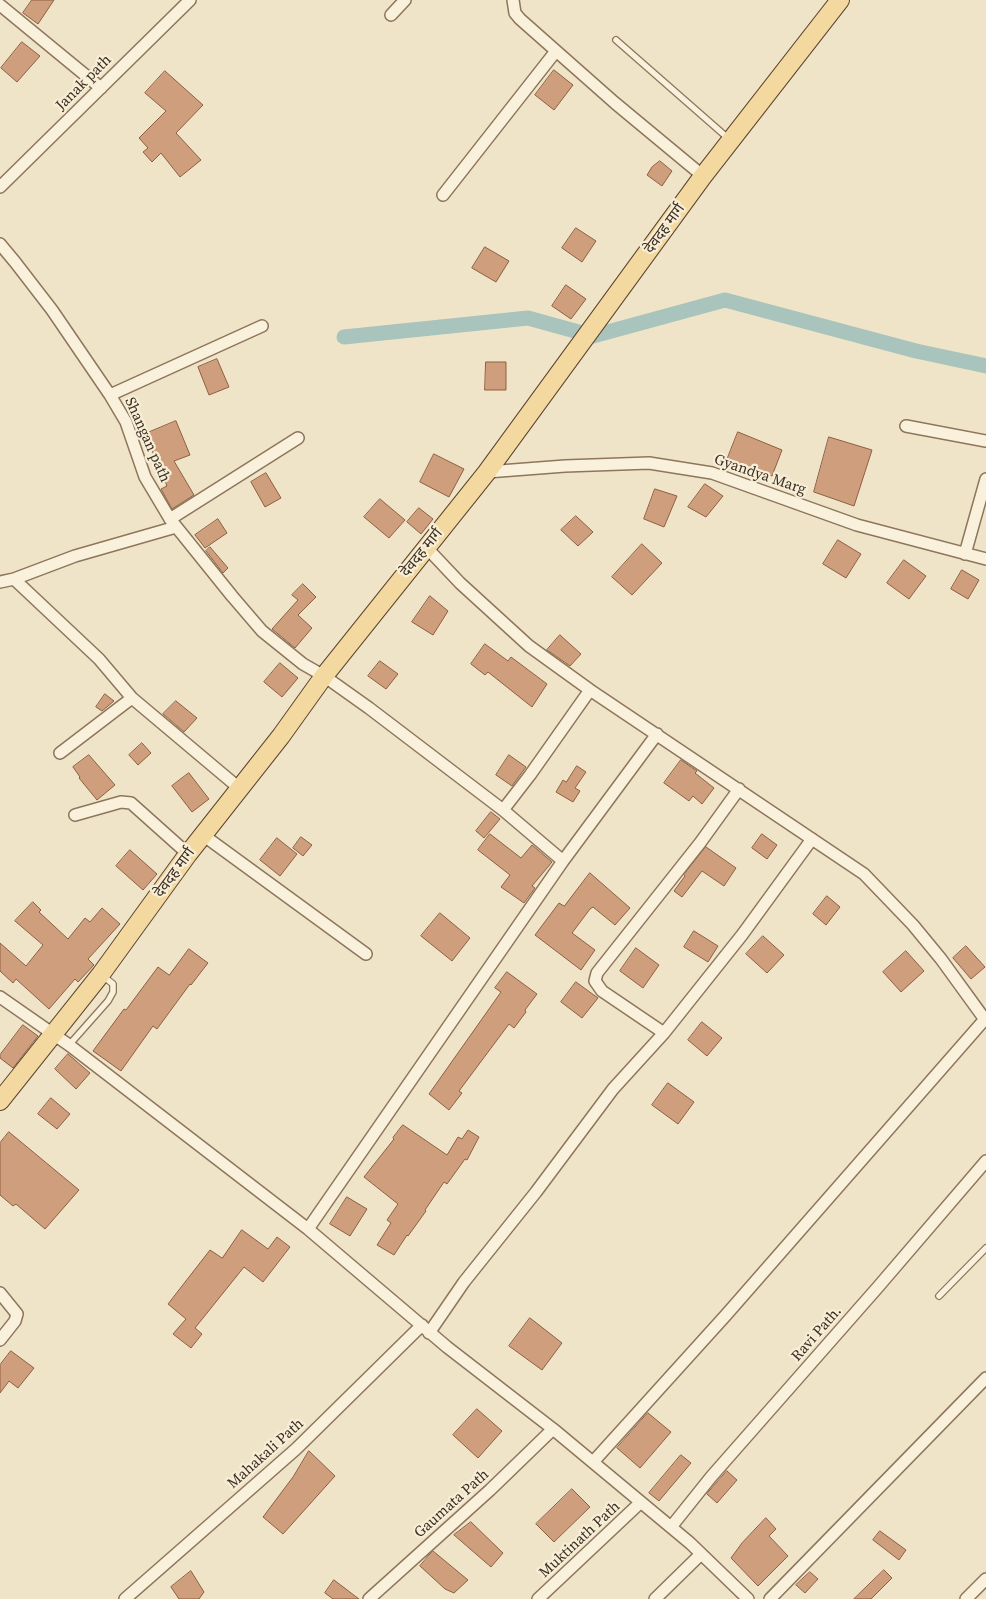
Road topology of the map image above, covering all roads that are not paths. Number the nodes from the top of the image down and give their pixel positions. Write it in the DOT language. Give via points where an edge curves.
graph roads {
  1 [pos="405,0"];
  2 [pos="514,0"];
  3 [pos="840,0"];
  4 [pos="188,1"];
  5 [pos="0,6"];
  6 [pos="391,15"];
  7 [pos="616,40"];
  8 [pos="556,51"];
  9 [pos="100,88"];
  10 [pos="731,140"];
  11 [pos="704,176"];
  12 [pos="0,187"];
  13 [pos="443,195"];
  14 [pos="0,244"];
  15 [pos="262,326"];
  16 [pos="110,395"];
  17 [pos="906,426"];
  18 [pos="298,438"];
  19 [pos="986,441"];
  20 [pos="487,472"];
  21 [pos="986,478"];
  22 [pos="173,523"];
  23 [pos="426,548"];
  24 [pos="965,554"];
  25 [pos="986,559"];
  26 [pos="14,579"];
  27 [pos="0,582"];
  28 [pos="324,676"];
  29 [pos="590,690"];
  30 [pos="132,698"];
  31 [pos="657,734"];
  32 [pos="60,753"];
  33 [pos="239,788"];
  34 [pos="739,789"];
  35 [pos="503,810"];
  36 [pos="75,815"];
  37 [pos="203,835"];
  38 [pos="812,839"];
  39 [pos="188,854"];
  40 [pos="563,861"];
  41 [pos="366,954"];
  42 [pos="101,974"];
  43 [pos="0,997"];
  44 [pos="985,1020"];
  45 [pos="664,1033"];
  46 [pos="54,1034"];
  47 [pos="69,1045"];
  48 [pos="0,1101"];
  49 [pos="986,1161"];
  50 [pos="308,1229"];
  51 [pos="986,1248"];
  52 [pos="0,1293"];
  53 [pos="938,1296"];
  54 [pos="426,1329"];
  55 [pos="0,1340"];
  56 [pos="986,1378"];
  57 [pos="553,1429"];
  58 [pos="593,1462"];
  59 [pos="641,1502"];
  60 [pos="671,1527"];
  61 [pos="700,1554"];
  62 [pos="986,1579"];
  63 [pos="125,1599"];
  64 [pos="369,1599"];
  65 [pos="538,1599"];
  66 [pos="656,1599"];
  67 [pos="748,1599"];
  68 [pos="770,1599"];
  69 [pos="966,1599"];
  1 -- 6 [label="street"];
  2 -- 8 [label="street" via="515,13"];
  3 -- 10 [label="main road, देवदह मार्ग"];
  4 -- 9 [label="street, Janak path"];
  5 -- 9 [label="street"];
  7 -- 10 [label="lane"];
  8 -- 11 [label="street"];
  8 -- 13 [label="street"];
  9 -- 12 [label="street, Janak path"];
  10 -- 11 [label="main road, देवदह मार्ग"];
  11 -- 20 [label="main road, देवदह मार्ग"];
  14 -- 16 [label="street, Shangan path" via="52,310"];
  15 -- 16 [label="street"];
  16 -- 22 [label="street, Shangan path" via="126,422 145,477"];
  17 -- 19 [label="street"];
  18 -- 22 [label="street"];
  20 -- 23 [label="main road, देवदह मार्ग"];
  20 -- 24 [label="street, Gyandya Marg" via="649,464 712,473 857,525"];
  21 -- 24 [label="street"];
  22 -- 26 [label="street"];
  22 -- 28 [label="street, Shangan path" via="262,631 303,664"];
  23 -- 28 [label="main road, देवदह मार्ग"];
  23 -- 29 [label="street" via="460,584 529,646"];
  24 -- 25 [label="street, Gyandya Marg"];
  26 -- 27 [label="street"];
  26 -- 30 [label="street" via="100,659"];
  28 -- 33 [label="main road, देवदह मार्ग"];
  28 -- 35 [label="street, Shangan path"];
  29 -- 31 [label="street"];
  29 -- 35 [label="street"];
  30 -- 32 [label="street"];
  30 -- 33 [label="street"];
  31 -- 34 [label="street"];
  31 -- 40 [label="street"];
  33 -- 37 [label="main road, देवदह मार्ग"];
  34 -- 38 [label="street"];
  34 -- 45 [label="street" via="597,973 595,981 602,991"];
  35 -- 40 [label="street, Shangan path"];
  36 -- 39 [label="street" via="126,802"];
  37 -- 39 [label="main road, देवदह मार्ग"];
  37 -- 41 [label="street"];
  38 -- 44 [label="street" via="864,874 886,896 941,959"];
  38 -- 45 [label="street, Mahakali Path" via="742,935"];
  39 -- 42 [label="main road, देवदह मार्ग"];
  40 -- 50 [label="street"];
  42 -- 46 [label="main road, देवदह मार्ग"];
  42 -- 47 [label="lane" via="113,984 113,992"];
  43 -- 46 [label="street"];
  44 -- 58 [label="street"];
  45 -- 54 [label="street, Mahakali Path" via="613,1089 536,1192"];
  46 -- 47 [label="street"];
  46 -- 48 [label="main road, देवदह मार्ग"];
  47 -- 50 [label="street"];
  49 -- 60 [label="street, Ravi Path."];
  50 -- 54 [label="street"];
  51 -- 53 [label="lane"];
  52 -- 55 [label="street" via="17,1314"];
  54 -- 57 [label="street"];
  54 -- 63 [label="street, Mahakali Path" via="296,1449"];
  56 -- 68 [label="street"];
  57 -- 58 [label="street"];
  57 -- 64 [label="street, Gaumata Path"];
  58 -- 59 [label="street"];
  59 -- 60 [label="street"];
  59 -- 65 [label="street, Muktinath Path"];
  60 -- 61 [label="street"];
  61 -- 66 [label="street"];
  61 -- 67 [label="street"];
  62 -- 69 [label="street"];
}
